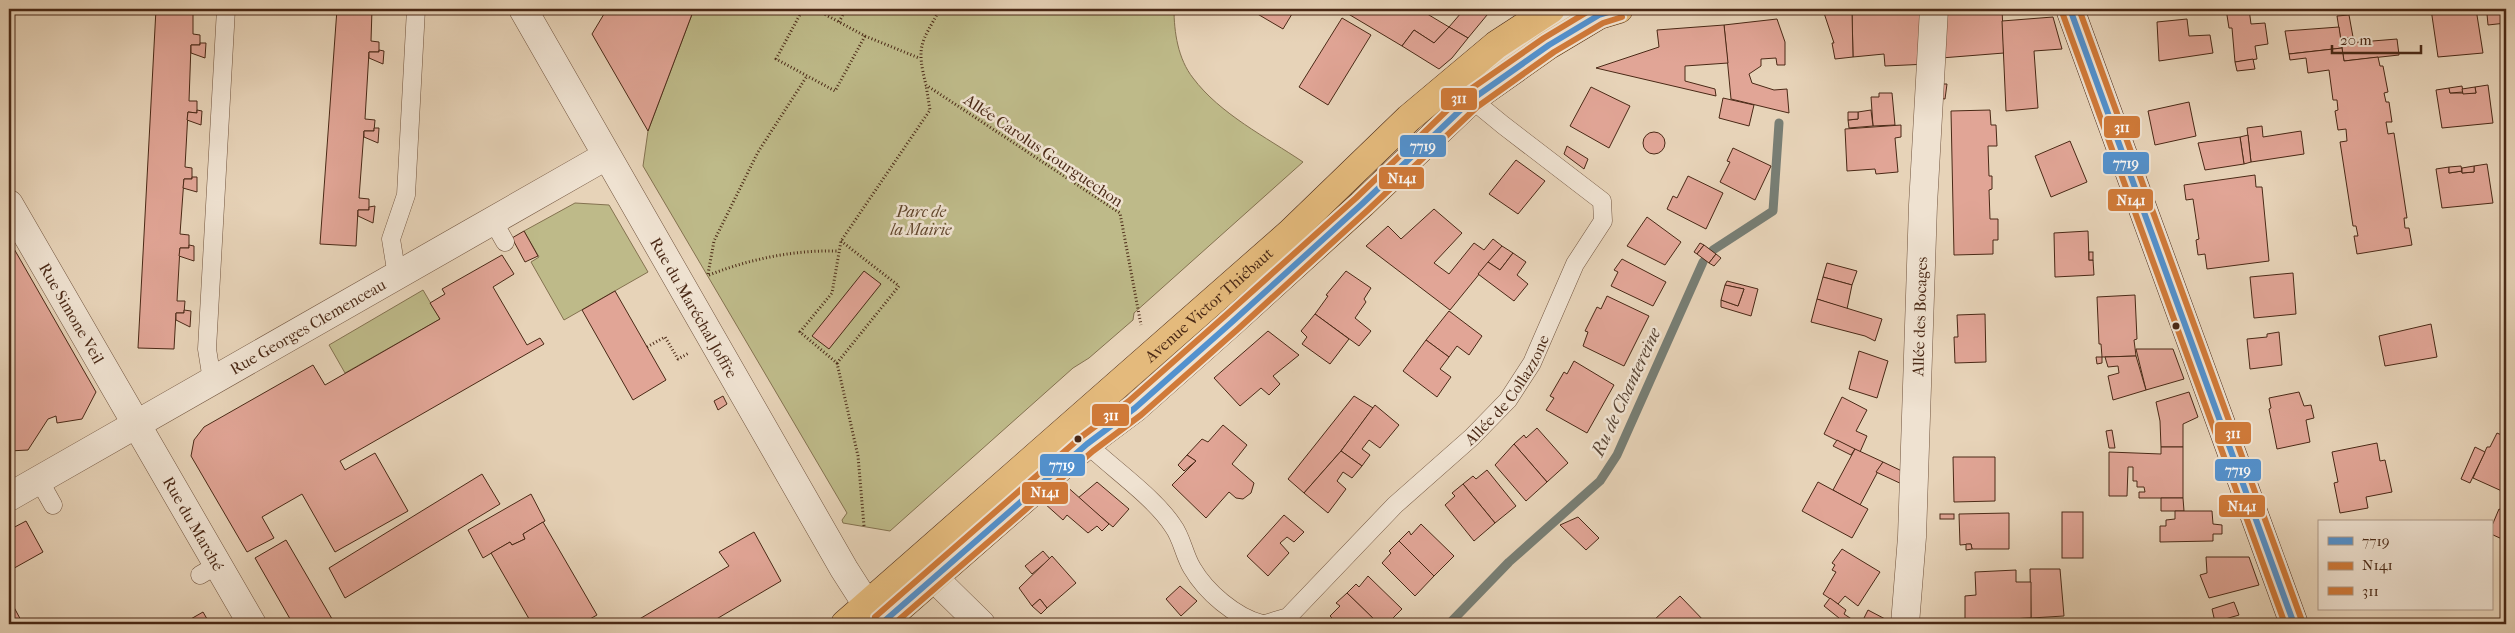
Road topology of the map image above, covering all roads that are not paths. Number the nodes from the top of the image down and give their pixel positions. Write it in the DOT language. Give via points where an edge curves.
graph roads {
  1 [pos="226,9"];
  2 [pos="416,9"];
  3 [pos="523,9"];
  4 [pos="1551,9"];
  5 [pos="1583,9"];
  6 [pos="1619,9"];
  7 [pos="1934,9"];
  8 [pos="2070,9"];
  9 [pos="1468,92"];
  10 [pos="606,156"];
  11 [pos="9,204"];
  12 [pos="397,276"];
  13 [pos="212,380"];
  14 [pos="1114,390"];
  15 [pos="134,424"];
  16 [pos="1087,444"];
  17 [pos="39,480"];
  18 [pos="9,498"];
  19 [pos="53,505"];
  20 [pos="959,526"];
  21 [pos="935,579"];
  22 [pos="874,615"];
  23 [pos="252,624"];
  24 [pos="845,624"];
  25 [pos="981,624"];
  26 [pos="1264,624"];
  27 [pos="1905,624"];
  28 [pos="2294,624"];
  1 -- 13 [label="lane" via="207,349"];
  2 -- 12 [label="lane" via="406,195 391,239"];
  3 -- 10 [label="street, Rue du Maréchal Joffre"];
  4 -- 9 [label="main road, Avenue Victor Thiébaut" via="1496,45"];
  5 -- 9 [label="street" via="1525,40 1480,75"];
  6 -- 9 [label="main road, Avenue Victor Thiébaut" via="1599,15"];
  7 -- 27 [label="street, Allée des Bocages" via="1921,260 1912,536"];
  8 -- 28 [label="street"];
  9 -- 14 [label="main road, Avenue Victor Thiébaut" via="1409,118 1290,232"];
  9 -- 16 [label="main road, Avenue Victor Thiébaut" via="1362,204 1135,408"];
  9 -- 26 [label="lane, Allée de Collazzone" via="1502,125 1602,201 1603,221 1575,264 1532,363 1508,400 1472,437 1395,505 1288,617"];
  10 -- 12 [label="street, Rue Georges Clemenceau" via="499,232"];
  10 -- 22 [label="street, Rue du Maréchal Joffre" via="844,570"];
  11 -- 15 [label="street, Rue Simone Veil"];
  12 -- 13 [label="street, Rue Georges Clemenceau"];
  13 -- 15 [label="street, Rue Georges Clemenceau"];
  14 -- 16 [label="street" via="1112,406 1089,426"];
  14 -- 20 [label="main road, Avenue Victor Thiébaut"];
  15 -- 17 [label="street, Rue Georges Clemenceau"];
  15 -- 23 [label="street, Rue du Marché" via="208,570"];
  16 -- 21 [label="main road, Avenue Victor Thiébaut"];
  16 -- 26 [label="lane, Allée de Collazzone" via="1174,526 1192,568 1205,585 1240,616"];
  17 -- 18 [label="street, Rue Georges Clemenceau"];
  17 -- 19 [label="lane"];
  20 -- 21 [label="street" via="956,542 937,558"];
  20 -- 22 [label="main road, Avenue Victor Thiébaut"];
  21 -- 22 [label="main road, Avenue Victor Thiébaut"];
  21 -- 25 [label="street"];
  22 -- 24 [label="main road"];
}
